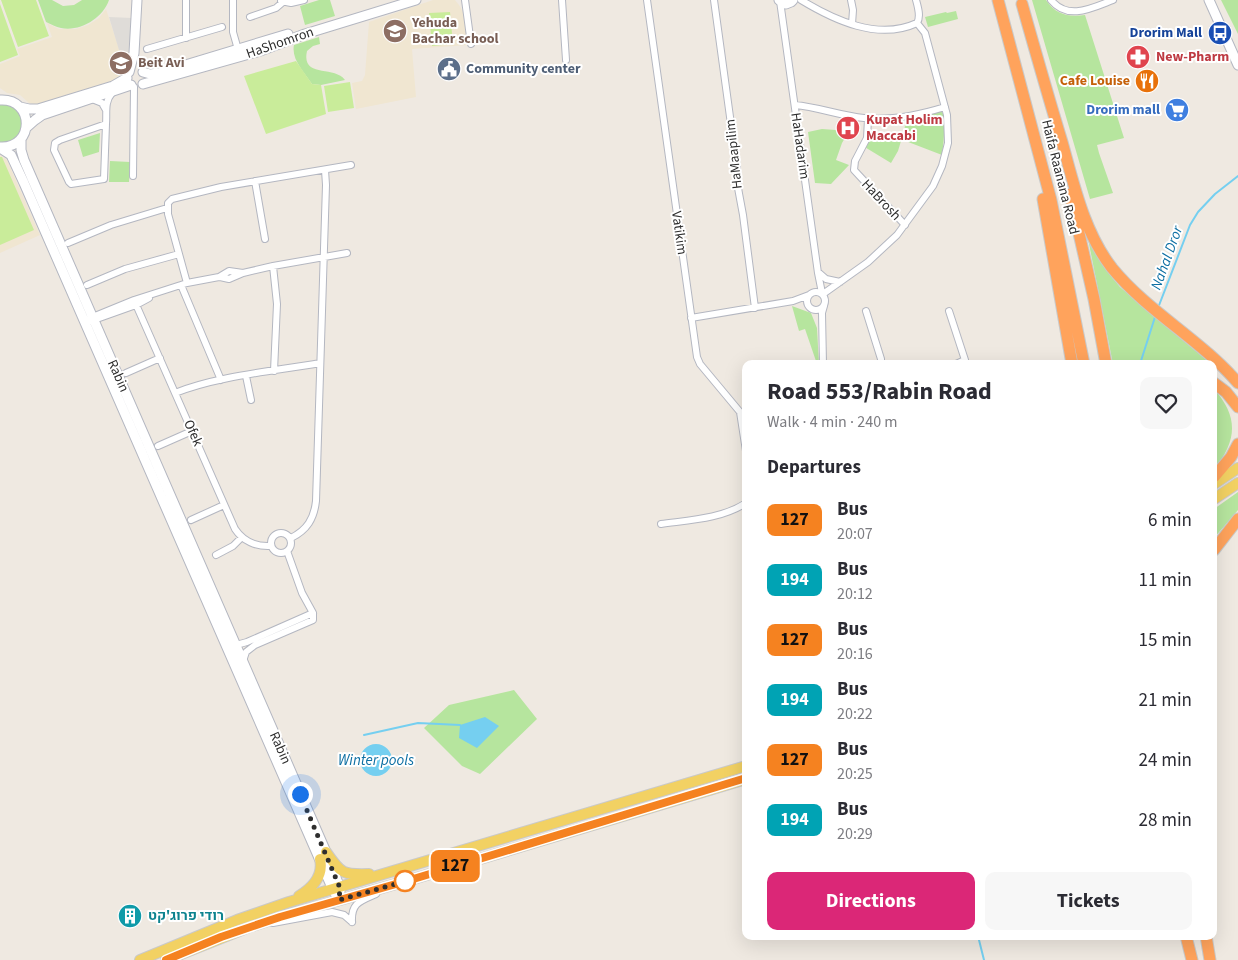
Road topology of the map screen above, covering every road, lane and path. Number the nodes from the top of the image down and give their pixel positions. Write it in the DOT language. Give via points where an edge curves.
graph roads {
  1 [pos="137,0"];
  2 [pos="186,0"];
  3 [pos="233,0"];
  4 [pos="304,0"];
  5 [pos="398,0"];
  6 [pos="416,0"];
  7 [pos="461,0"];
  8 [pos="465,0"];
  9 [pos="562,0"];
  10 [pos="647,0"];
  11 [pos="714,0"];
  12 [pos="801,0"];
  13 [pos="851,0"];
  14 [pos="916,0"];
  15 [pos="998,0"];
  16 [pos="1051,0"];
  17 [pos="1113,0"];
  18 [pos="1209,0"];
  19 [pos="282,1"];
  20 [pos="786,1"];
  21 [pos="1021,2"];
  22 [pos="814,8"];
  23 [pos="466,10"];
  24 [pos="250,18"];
  25 [pos="852,24"];
  26 [pos="917,24"];
  27 [pos="222,27"];
  28 [pos="186,38"];
  29 [pos="471,44"];
  30 [pos="147,49"];
  31 [pos="134,52"];
  32 [pos="239,54"];
  33 [pos="566,60"];
  34 [pos="1238,65"];
  35 [pos="141,71"];
  36 [pos="133,81"];
  37 [pos="112,93"];
  38 [pos="2,98"];
  39 [pos="92,99"];
  40 [pos="795,105"];
  41 [pos="20,107"];
  42 [pos="945,107"];
  43 [pos="106,110"];
  44 [pos="868,119"];
  45 [pos="1031,123"];
  46 [pos="106,124"];
  47 [pos="26,128"];
  48 [pos="21,139"];
  49 [pos="0,147"];
  50 [pos="351,165"];
  51 [pos="325,170"];
  52 [pos="133,176"];
  53 [pos="255,181"];
  54 [pos="167,208"];
  55 [pos="904,225"];
  56 [pos="265,239"];
  57 [pos="68,243"];
  58 [pos="347,253"];
  59 [pos="179,254"];
  60 [pos="324,257"];
  61 [pos="273,266"];
  62 [pos="818,272"];
  63 [pos="841,282"];
  64 [pos="184,284"];
  65 [pos="86,286"];
  66 [pos="811,293"];
  67 [pos="823,294"];
  68 [pos="793,301"];
  69 [pos="135,302"];
  70 [pos="824,306"];
  71 [pos="810,307"];
  72 [pos="754,308"];
  73 [pos="949,310"];
  74 [pos="866,311"];
  75 [pos="691,318"];
  76 [pos="90,320"];
  77 [pos="822,329"];
  78 [pos="160,358"];
  79 [pos="823,360"];
  80 [pos="881,360"];
  81 [pos="965,360"];
  82 [pos="1071,360"];
  83 [pos="1083,360"];
  84 [pos="1105,360"];
  85 [pos="1216,360"];
  86 [pos="1217,361"];
  87 [pos="320,363"];
  88 [pos="274,371"];
  89 [pos="126,373"];
  90 [pos="246,376"];
  91 [pos="221,380"];
  92 [pos="1238,383"];
  93 [pos="1217,385"];
  94 [pos="175,393"];
  95 [pos="251,400"];
  96 [pos="1238,407"];
  97 [pos="742,410"];
  98 [pos="192,431"];
  99 [pos="1238,444"];
  100 [pos="158,446"];
  101 [pos="1238,468"];
  102 [pos="1217,473"];
  103 [pos="1217,482"];
  104 [pos="1238,483"];
  105 [pos="1217,497"];
  106 [pos="224,505"];
  107 [pos="742,506"];
  108 [pos="1238,519"];
  109 [pos="191,520"];
  110 [pos="661,524"];
  111 [pos="242,538"];
  112 [pos="291,538"];
  113 [pos="271,546"];
  114 [pos="1217,546"];
  115 [pos="284,552"];
  116 [pos="216,555"];
  117 [pos="311,616"];
  118 [pos="236,645"];
  119 [pos="243,661"];
  120 [pos="742,767"];
  121 [pos="742,779"];
  122 [pos="323,856"];
  123 [pos="385,873"];
  124 [pos="410,880"];
  125 [pos="337,889"];
  126 [pos="339,900"];
  127 [pos="290,902"];
  128 [pos="252,926"];
  129 [pos="1189,940"];
  130 [pos="1207,940"];
  131 [pos="1211,940"];
  132 [pos="140,960"];
  133 [pos="166,960"];
  134 [pos="1193,960"];
  135 [pos="1212,960"];
  1 -- 31 [label="street"];
  2 -- 28 [label="street"];
  3 -- 32 [label="street" via="233,28"];
  4 -- 19 [label="street" via="291,4"];
  5 -- 32 [label="street, HaShomron"];
  6 -- 32 [label="street, HaShomron"];
  7 -- 23 [label="street"];
  8 -- 23 [label="street"];
  9 -- 33 [label="street"];
  10 -- 75 [label="street, Vatikim"];
  11 -- 72 [label="street, HaMaapilim"];
  12 -- 22 [label="street"];
  13 -- 25 [label="street"];
  14 -- 26 [label="street"];
  15 -- 45 [label="highway, Haifa Raanana Road"];
  16 -- 17 [label="street" via="1063,10 1079,12"];
  18 -- 34 [label="street"];
  19 -- 24 [label="street" via="276,8"];
  20 -- 22 [label="street"];
  20 -- 40 [label="street, HaHadarim" via="783,20"];
  21 -- 84 [label="highway, Haifa Raanana Road" via="1094,298"];
  21 -- 85 [label="highway" via="1086,221 1096,243 1112,268 1137,294"];
  22 -- 25 [label="street"];
  23 -- 29 [label="street"];
  25 -- 26 [label="street" via="887,30"];
  26 -- 42 [label="street" via="925,33"];
  27 -- 28 [label="street"];
  28 -- 30 [label="street"];
  31 -- 35 [label="street"];
  31 -- 36 [label="street"];
  32 -- 35 [label="street, HaShomron" via="159,73"];
  32 -- 36 [label="street, HaShomron"];
  35 -- 36 [label="street, HaShomron" via="136,69"];
  35 -- 36 [label="street" via="145,78"];
  36 -- 37 [label="street, HaShomron"];
  36 -- 41 [label="street, HaShomron" via="38,109"];
  36 -- 52 [label="street"];
  37 -- 39 [label="street, HaShomron"];
  37 -- 43 [label="street"];
  38 -- 41 [label="street"];
  39 -- 43 [label="street" via="102,103"];
  39 -- 47 [label="street, HaShomron" via="42,116"];
  40 -- 44 [label="street"];
  40 -- 62 [label="street, HaHadarim"];
  41 -- 47 [label="street" via="26,118"];
  42 -- 44 [label="street" via="906,117"];
  42 -- 55 [label="street" via="948,137 942,166 933,186"];
  43 -- 46 [label="street"];
  44 -- 55 [label="street, HaBrosh" via="867,138 854,170"];
  45 -- 82 [label="highway"];
  45 -- 83 [label="highway, Haifa Raanana Road" via="1053,209"];
  46 -- 46 [label="street" via="104,179 71,184 54,150 54,143"];
  47 -- 48 [label="street"];
  48 -- 49 [label="street" via="11,146"];
  48 -- 76 [label="street, Rabin" via="24,160"];
  49 -- 76 [label="street, Rabin" via="14,160"];
  50 -- 51 [label="street"];
  51 -- 53 [label="street"];
  51 -- 60 [label="street"];
  53 -- 54 [label="street" via="178,196 168,203"];
  53 -- 56 [label="street"];
  54 -- 57 [label="street" via="111,225"];
  54 -- 59 [label="street"];
  55 -- 63 [label="street" via="878,254"];
  58 -- 60 [label="street"];
  59 -- 64 [label="street"];
  59 -- 65 [label="street"];
  60 -- 61 [label="street"];
  60 -- 87 [label="street"];
  61 -- 64 [label="street" via="243,273 229,271 219,277"];
  61 -- 88 [label="street" via="278,304"];
  62 -- 63 [label="street" via="826,279"];
  62 -- 66 [label="street, HaHadarim" via="817,285"];
  62 -- 67 [label="street, HaHadarim"];
  63 -- 67 [label="street"];
  64 -- 69 [label="street"];
  64 -- 91 [label="street"];
  66 -- 67 [label="street"];
  66 -- 68 [label="street"];
  66 -- 71 [label="street" via="807,300"];
  67 -- 70 [label="street" via="826,299"];
  68 -- 71 [label="street"];
  68 -- 72 [label="street"];
  69 -- 76 [label="street"];
  69 -- 78 [label="street, Ofek"];
  70 -- 71 [label="street" via="819,310"];
  70 -- 77 [label="street"];
  71 -- 77 [label="street"];
  72 -- 75 [label="street"];
  73 -- 81 [label="street"];
  74 -- 80 [label="street"];
  75 -- 97 [label="street, Vatikim" via="700,364"];
  76 -- 118 [label="street, Rabin"];
  76 -- 122 [label="street, Rabin"];
  77 -- 79 [label="street"];
  78 -- 89 [label="street"];
  78 -- 94 [label="street, Ofek"];
  86 -- 92 [label="highway"];
  87 -- 88 [label="street"];
  87 -- 112 [label="street" via="315,509 305,529"];
  88 -- 90 [label="street"];
  90 -- 91 [label="street"];
  90 -- 95 [label="street"];
  91 -- 94 [label="street"];
  93 -- 96 [label="highway"];
  94 -- 98 [label="street, Ofek"];
  98 -- 100 [label="street"];
  98 -- 106 [label="street, Ofek"];
  99 -- 102 [label="highway"];
  101 -- 103 [label="main road"];
  104 -- 105 [label="main road"];
  106 -- 109 [label="street"];
  106 -- 111 [label="street, Ofek"];
  107 -- 110 [label="street" via="722,515"];
  108 -- 114 [label="highway"];
  111 -- 113 [label="street"];
  111 -- 116 [label="street"];
  112 -- 113 [label="street" via="285,533 277,533 271,539"];
  112 -- 115 [label="street" via="291,546"];
  113 -- 115 [label="street"];
  115 -- 117 [label="street"];
  117 -- 118 [label="street"];
  117 -- 119 [label="street" via="255,645 246,652"];
  118 -- 119 [label="street, Rabin"];
  119 -- 122 [label="street, Rabin"];
  120 -- 123 [label="main road"];
  121 -- 124 [label="main road"];
  122 -- 123 [label="main road" via="346,873"];
  122 -- 125 [label="street, Rabin"];
  122 -- 127 [label="main road" via="322,870 313,885"];
  123 -- 125 [label="main road"];
  124 -- 126 [label="main road"];
  124 -- 128 [label="street" via="357,903 352,922 344,914 332,912"];
  125 -- 126 [label="street, Rabin"];
  125 -- 127 [label="main road"];
  126 -- 128 [label="main road"];
  127 -- 132 [label="main road"];
  128 -- 133 [label="main road"];
  129 -- 134 [label="highway"];
  130 -- 135 [label="highway"];
  131 -- 135 [label="highway"];
}
